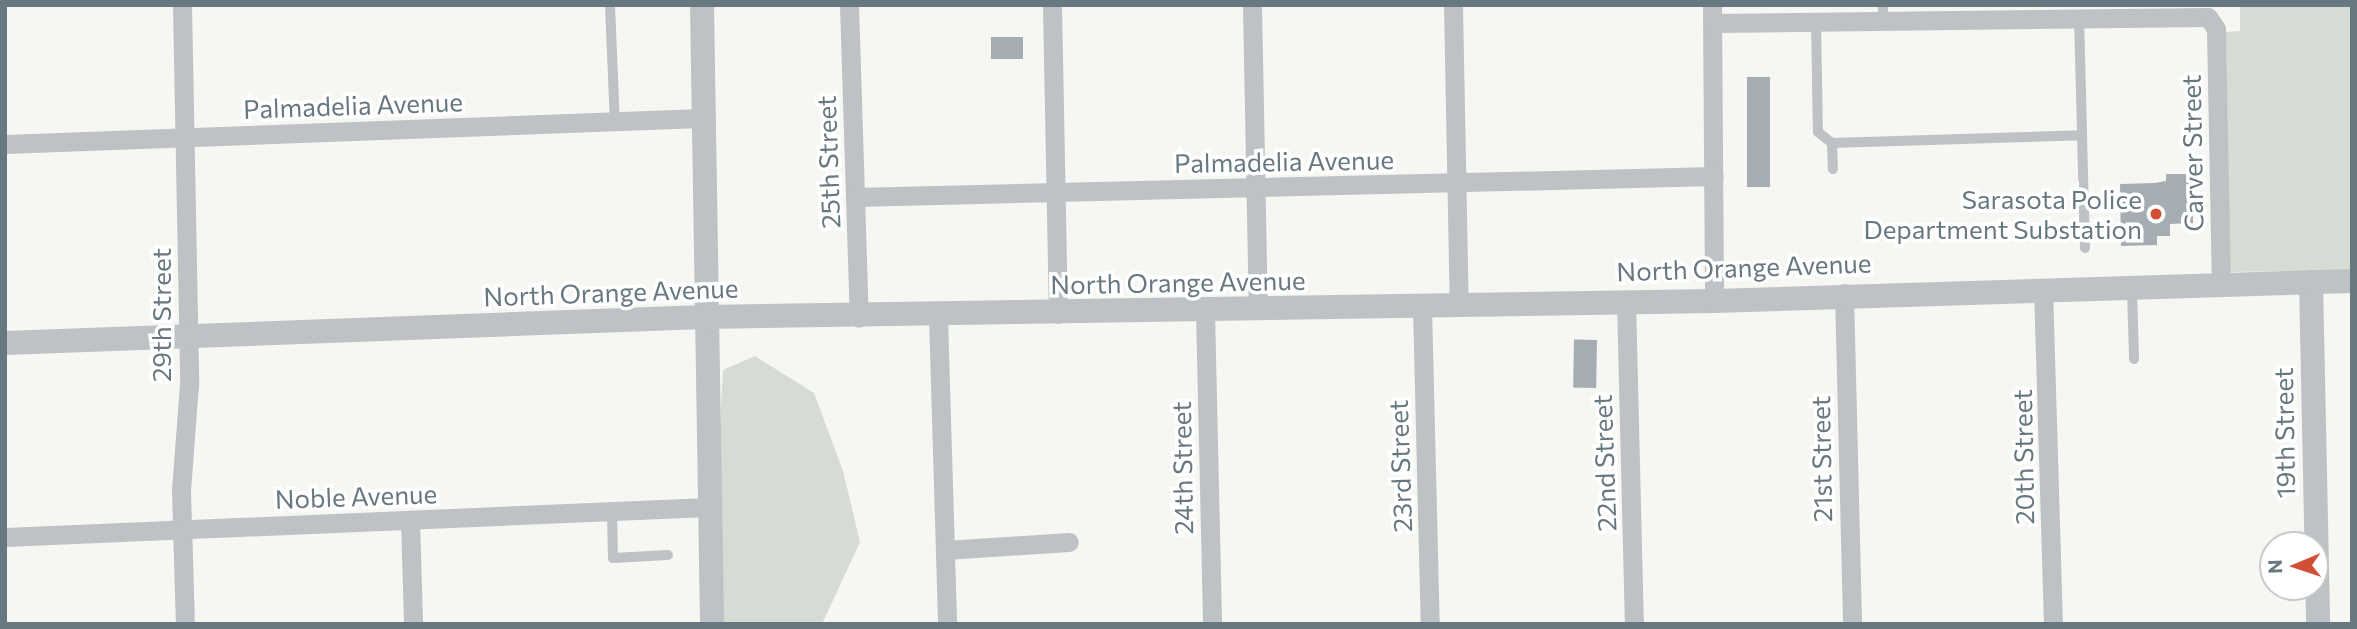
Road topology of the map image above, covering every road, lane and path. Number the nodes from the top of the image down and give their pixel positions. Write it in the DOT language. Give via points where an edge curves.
graph roads {
  1 [pos="182,5"];
  2 [pos="610,5"];
  3 [pos="702,5"];
  4 [pos="849,5"];
  5 [pos="1052,5"];
  6 [pos="1252,5"];
  7 [pos="1453,5"];
  8 [pos="1952,12"];
  9 [pos="1842,13"];
  10 [pos="1883,13"];
  11 [pos="2090,13"];
  12 [pos="1712,14"];
  13 [pos="1816,22"];
  14 [pos="702,118"];
  15 [pos="615,122"];
  16 [pos="2082,135"];
  17 [pos="185,137"];
  18 [pos="1832,143"];
  19 [pos="5,144"];
  20 [pos="1833,169"];
  21 [pos="1714,176"];
  22 [pos="1457,183"];
  23 [pos="1255,188"];
  24 [pos="1055,193"];
  25 [pos="855,197"];
  26 [pos="2085,248"];
  27 [pos="2352,281"];
  28 [pos="2311,282"];
  29 [pos="2221,284"];
  30 [pos="2132,286"];
  31 [pos="2043,288"];
  32 [pos="1844,293"];
  33 [pos="1714,300"];
  34 [pos="1626,301"];
  35 [pos="1459,305"];
  36 [pos="1422,307"];
  37 [pos="1258,309"];
  38 [pos="1205,311"];
  39 [pos="1058,314"];
  40 [pos="704,317"];
  41 [pos="938,317"];
  42 [pos="859,318"];
  43 [pos="189,336"];
  44 [pos="5,343"];
  45 [pos="2134,359"];
  46 [pos="708,507"];
  47 [pos="612,514"];
  48 [pos="410,520"];
  49 [pos="182,529"];
  50 [pos="5,537"];
  51 [pos="1069,542"];
  52 [pos="945,550"];
  53 [pos="668,555"];
  54 [pos="185,624"];
  55 [pos="414,624"];
  56 [pos="712,624"];
  57 [pos="947,624"];
  58 [pos="1212,624"];
  59 [pos="1430,624"];
  60 [pos="1634,624"];
  61 [pos="1852,624"];
  62 [pos="2053,624"];
  63 [pos="2318,624"];
  1 -- 17 [label="street, 29th Street"];
  2 -- 15 [label="lane"];
  3 -- 14 [label="street"];
  4 -- 25 [label="street, 25th Street"];
  5 -- 24 [label="street"];
  6 -- 23 [label="street"];
  7 -- 22 [label="street"];
  8 -- 10 [label="street"];
  8 -- 11 [label="street"];
  9 -- 10 [label="street"];
  9 -- 13 [label="street"];
  11 -- 16 [label="lane"];
  11 -- 29 [label="street, Carver Street" via="2199,15 2212,22"];
  12 -- 13 [label="street"];
  12 -- 21 [label="street"];
  13 -- 18 [label="lane" via="1818,132"];
  14 -- 15 [label="street, Palmadelia Avenue"];
  14 -- 40 [label="street"];
  15 -- 17 [label="street, Palmadelia Avenue"];
  16 -- 18 [label="lane"];
  16 -- 26 [label="lane"];
  17 -- 19 [label="street, Palmadelia Avenue"];
  17 -- 43 [label="street, 29th Street"];
  18 -- 20 [label="lane"];
  21 -- 22 [label="street, Palmadelia Avenue"];
  21 -- 33 [label="street"];
  22 -- 23 [label="street, Palmadelia Avenue"];
  22 -- 35 [label="street"];
  23 -- 24 [label="street, Palmadelia Avenue"];
  23 -- 37 [label="street"];
  24 -- 25 [label="street, Palmadelia Avenue"];
  24 -- 39 [label="street"];
  25 -- 42 [label="street, 25th Street"];
  27 -- 28 [label="street, North Orange Avenue"];
  28 -- 29 [label="street, North Orange Avenue"];
  28 -- 63 [label="street, 19th Street"];
  29 -- 30 [label="street, North Orange Avenue"];
  30 -- 31 [label="street, North Orange Avenue"];
  30 -- 45 [label="lane"];
  31 -- 32 [label="street, North Orange Avenue"];
  31 -- 62 [label="street, 20th Street"];
  32 -- 33 [label="street, North Orange Avenue"];
  32 -- 61 [label="street, 21st Street"];
  33 -- 34 [label="street, North Orange Avenue"];
  34 -- 35 [label="street, North Orange Avenue"];
  34 -- 60 [label="street, 22nd Street"];
  35 -- 36 [label="street, North Orange Avenue"];
  36 -- 37 [label="street, North Orange Avenue"];
  36 -- 59 [label="street, 23rd Street"];
  37 -- 38 [label="street, North Orange Avenue"];
  38 -- 39 [label="street, North Orange Avenue"];
  38 -- 58 [label="street, 24th Street"];
  39 -- 41 [label="street, North Orange Avenue"];
  40 -- 42 [label="street, North Orange Avenue"];
  40 -- 43 [label="street, North Orange Avenue"];
  40 -- 46 [label="street"];
  41 -- 42 [label="street, North Orange Avenue"];
  41 -- 52 [label="street"];
  43 -- 44 [label="street, North Orange Avenue"];
  43 -- 49 [label="street, 29th Street"];
  46 -- 47 [label="street, Noble Avenue"];
  46 -- 56 [label="street"];
  47 -- 48 [label="street, Noble Avenue"];
  47 -- 53 [label="lane" via="613,558"];
  48 -- 49 [label="street, Noble Avenue"];
  48 -- 55 [label="street"];
  49 -- 50 [label="street, Noble Avenue"];
  49 -- 54 [label="street, 29th Street"];
  51 -- 52 [label="street"];
  52 -- 57 [label="street"];
}
